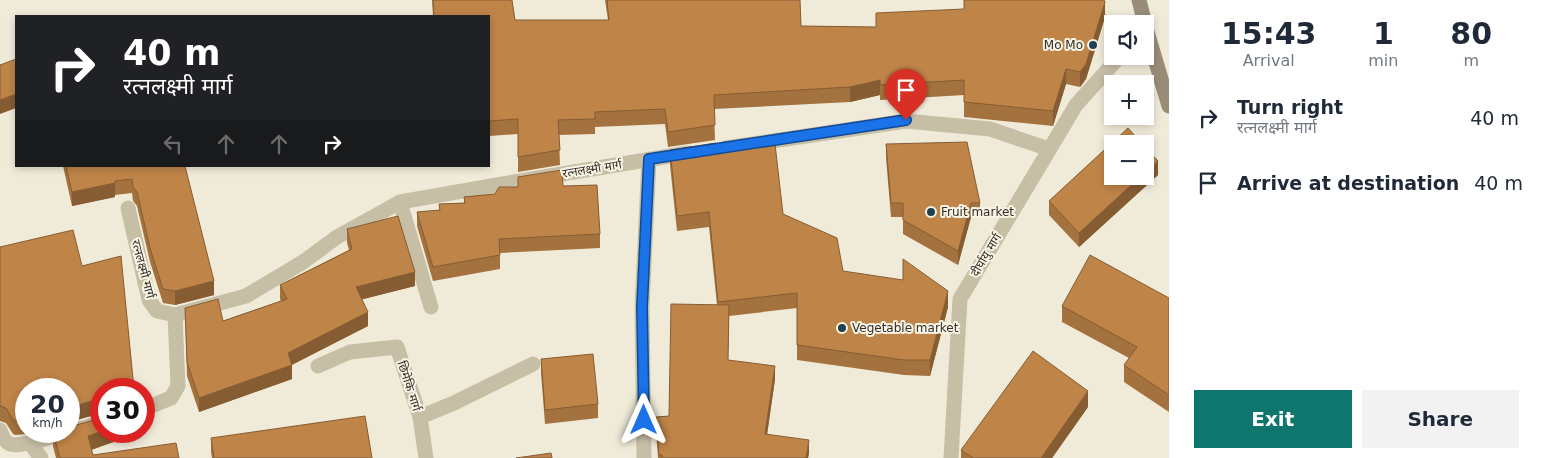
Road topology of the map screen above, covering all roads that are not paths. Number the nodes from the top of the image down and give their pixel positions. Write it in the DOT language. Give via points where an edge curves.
graph roads {
  1 [pos="1139,0"];
  2 [pos="1142,15"];
  3 [pos="1154,57"];
  4 [pos="1112,65"];
  5 [pos="1168,103"];
  6 [pos="1049,150"];
  7 [pos="649,159"];
  8 [pos="400,202"];
  9 [pos="128,208"];
  10 [pos="431,307"];
  11 [pos="175,315"];
  12 [pos="533,364"];
  13 [pos="318,366"];
  14 [pos="155,405"];
  15 [pos="420,417"];
  16 [pos="0,430"];
  17 [pos="30,443"];
  18 [pos="41,458"];
  19 [pos="426,458"];
  20 [pos="644,458"];
  21 [pos="951,458"];
  1 -- 2 [label="street"];
  3 -- 5 [label="street"];
  4 -- 6 [label="street, दीर्घायु मार्ग" via="1076,105"];
  6 -- 7 [label="street, रत्नलक्ष्मी मार्ग" via="990,129 906,120"];
  6 -- 21 [label="street, दीर्घायु मार्ग" via="960,299"];
  7 -- 8 [label="street, रत्नलक्ष्मी मार्ग"];
  7 -- 20 [label="street" via="642,307"];
  8 -- 10 [label="street"];
  8 -- 11 [label="street, रत्नलक्ष्मी मार्ग" via="337,237 246,296"];
  9 -- 11 [label="street, रत्नलक्ष्मी मार्ग" via="149,300 157,311"];
  11 -- 14 [label="street" via="178,386 171,398"];
  12 -- 15 [label="street, छिमेकि मार्ग"];
  13 -- 15 [label="street, छिमेकि मार्ग" via="350,352 397,347"];
  15 -- 19 [label="street, छिमेकि मार्ग"];
  16 -- 17 [label="street" via="7,444"];
  17 -- 18 [label="street"];
}
